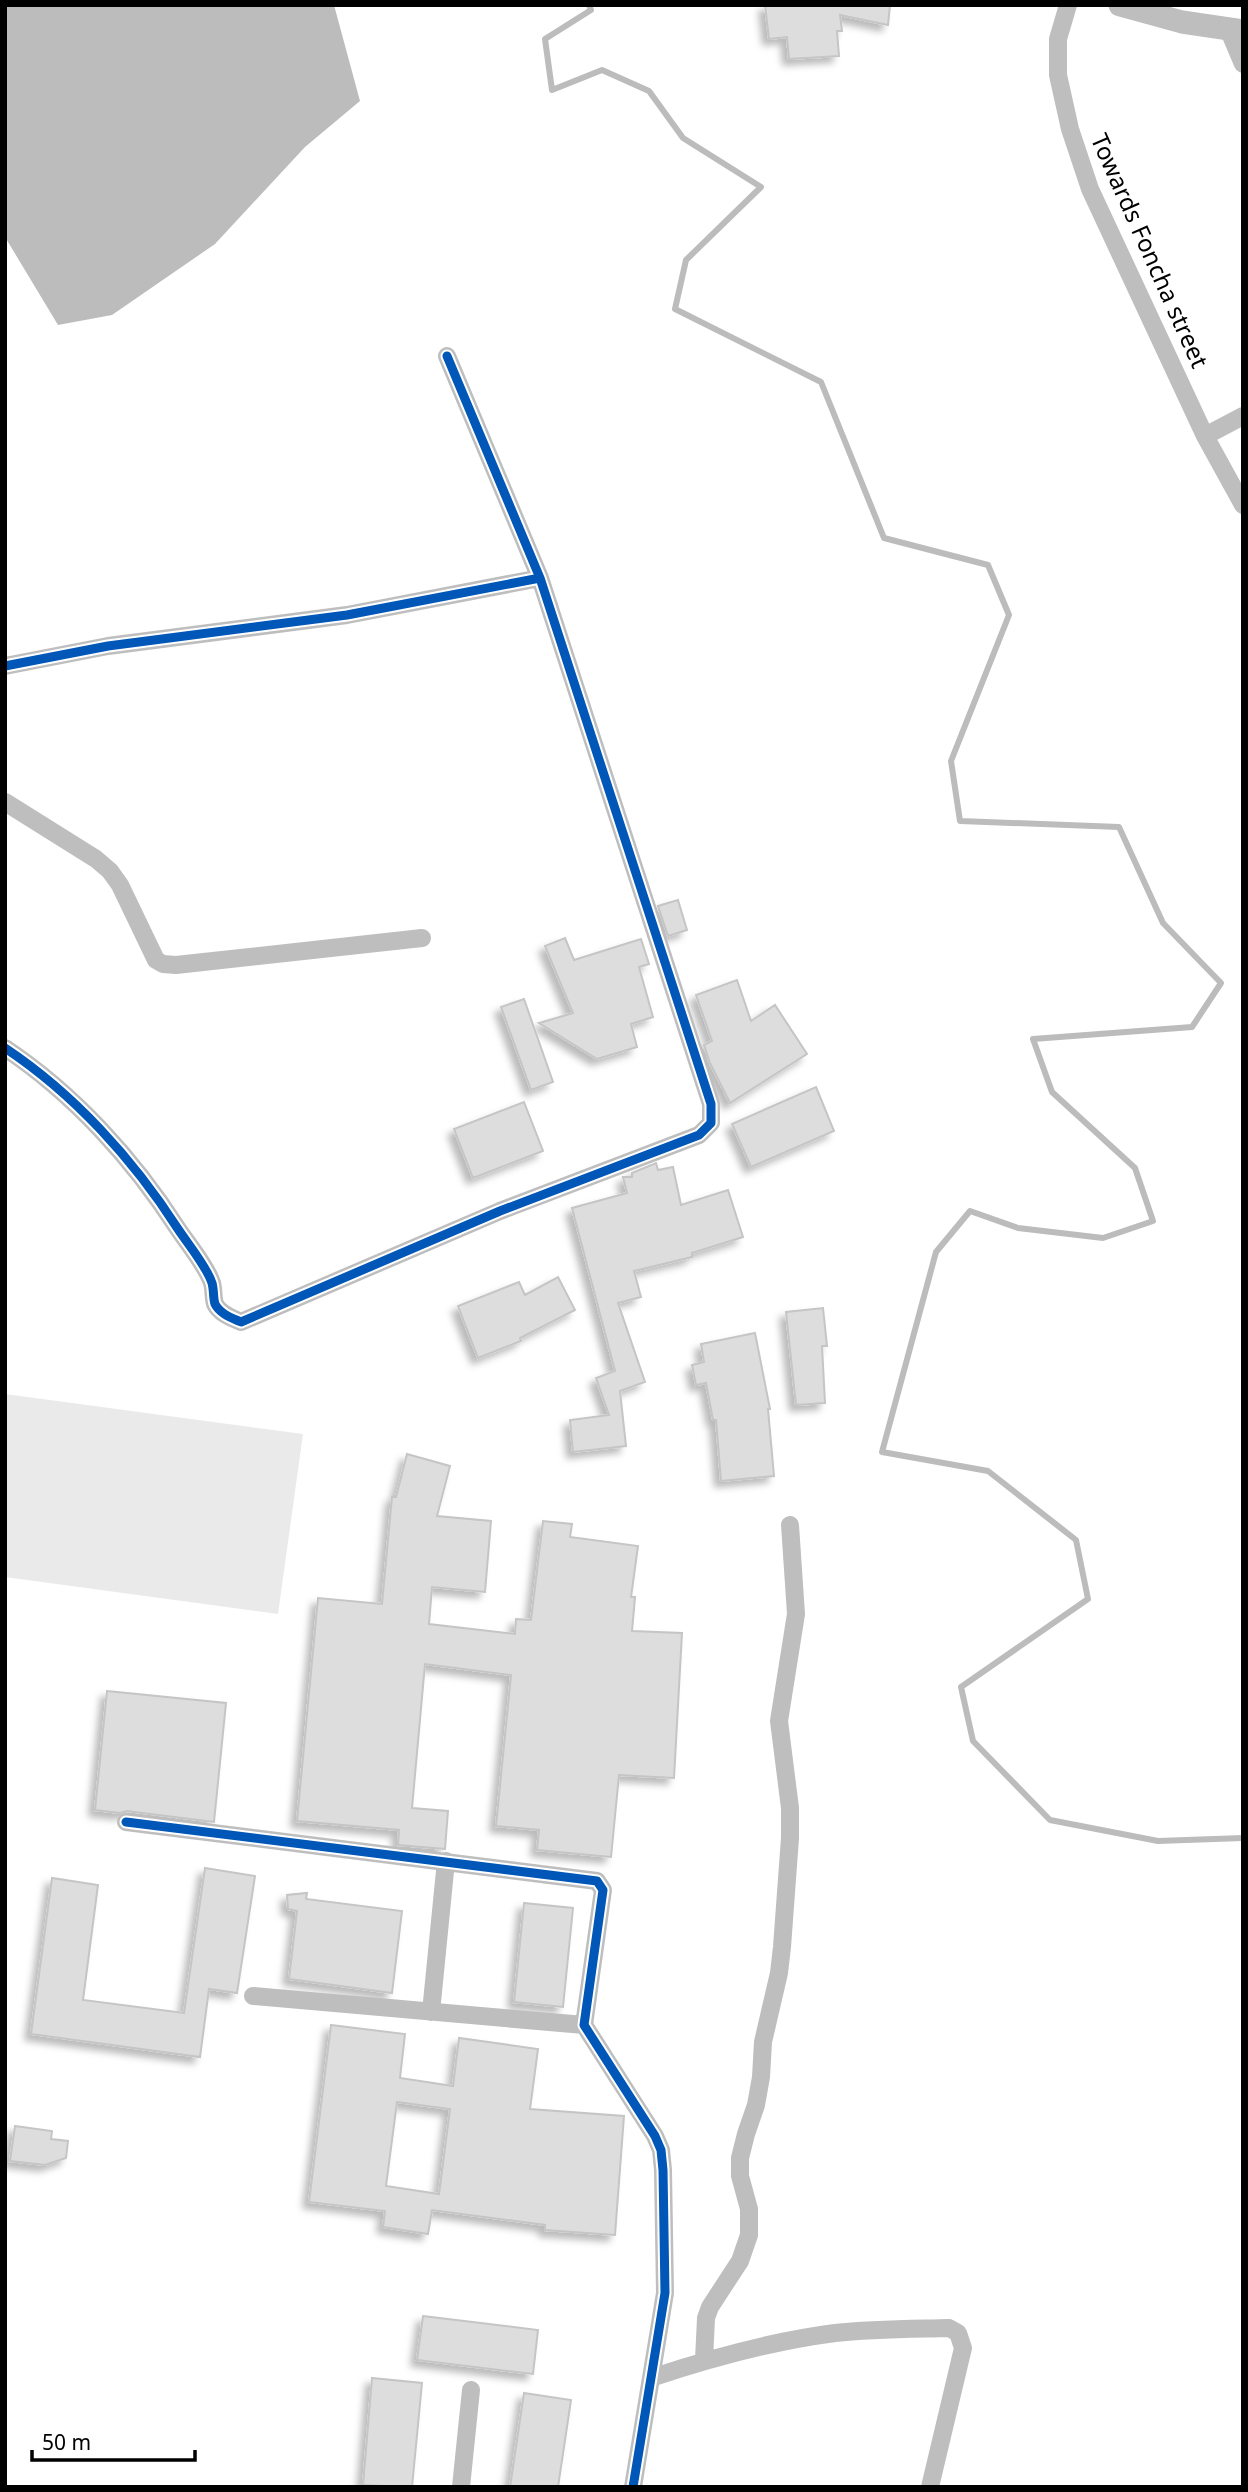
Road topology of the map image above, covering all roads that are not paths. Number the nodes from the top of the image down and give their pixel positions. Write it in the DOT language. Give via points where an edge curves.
graph roads {
  1 [pos="1068,5"];
  2 [pos="1120,5"];
  3 [pos="1236,31"];
  4 [pos="1243,64"];
  5 [pos="447,356"];
  6 [pos="1243,415"];
  7 [pos="1205,436"];
  8 [pos="1243,505"];
  9 [pos="540,578"];
  10 [pos="5,666"];
  11 [pos="5,802"];
  12 [pos="422,938"];
  13 [pos="5,1048"];
  14 [pos="790,1525"];
  15 [pos="126,1822"];
  16 [pos="446,1861"];
  17 [pos="253,1996"];
  18 [pos="431,2011"];
  19 [pos="583,2025"];
  20 [pos="704,2360"];
  21 [pos="651,2378"];
  22 [pos="471,2390"];
  23 [pos="461,2487"];
  24 [pos="633,2487"];
  25 [pos="930,2487"];
  1 -- 7 [label="street, Towards Foncha street" via="1059,39 1058,75 1070,129 1090,189"];
  2 -- 3 [label="street"];
  3 -- 4 [label="street"];
  5 -- 9 [label="street"];
  6 -- 7 [label="street"];
  7 -- 8 [label="street, Towards Foncha street"];
  9 -- 10 [label="street" via="346,615 108,646"];
  9 -- 13 [label="street" via="711,1104 711,1123 699,1135 500,1211 241,1322 215,1305 212,1282 155,1192 62,1092"];
  11 -- 12 [label="street" via="110,871 156,960 163,964"];
  14 -- 20 [label="street" via="796,1614 779,1721 790,1828 782,1947 756,2105 740,2158 749,2235 740,2260 706,2318"];
  15 -- 16 [label="street"];
  16 -- 18 [label="street"];
  16 -- 19 [label="street" via="597,1881 603,1891"];
  17 -- 18 [label="street"];
  18 -- 19 [label="street"];
  19 -- 21 [label="street" via="661,2150 665,2293"];
  20 -- 21 [label="street"];
  20 -- 25 [label="street" via="837,2333 949,2328 958,2333 963,2348"];
  21 -- 24 [label="street"];
  22 -- 23 [label="street"];
}
